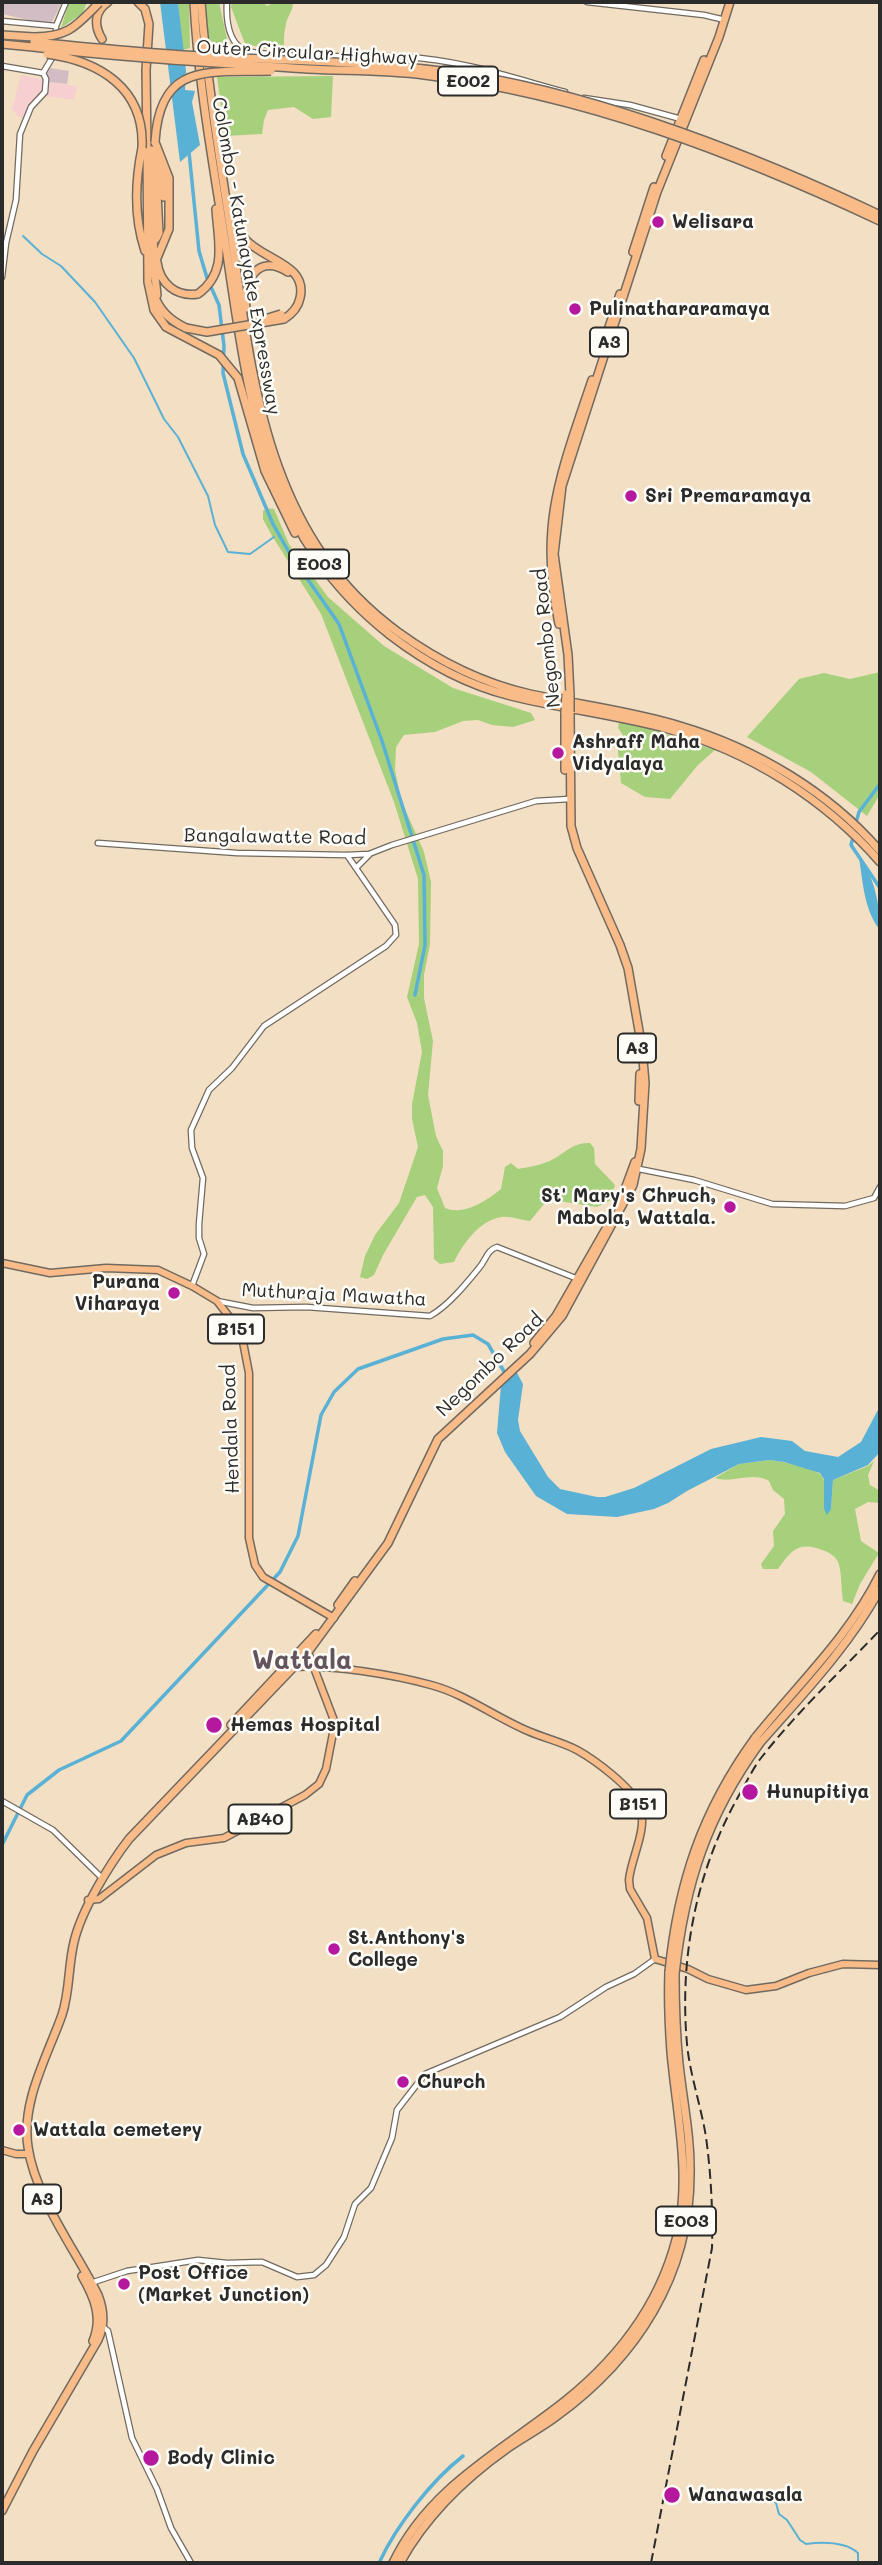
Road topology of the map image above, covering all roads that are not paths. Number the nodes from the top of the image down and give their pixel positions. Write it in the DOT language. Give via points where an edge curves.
graph roads {
  1 [pos="66,2"];
  2 [pos="100,2"];
  3 [pos="108,2"];
  4 [pos="140,2"];
  5 [pos="194,2"];
  6 [pos="201,2"];
  7 [pos="227,2"];
  8 [pos="587,2"];
  9 [pos="727,2"];
  10 [pos="723,20"];
  11 [pos="2,21"];
  12 [pos="56,26"];
  13 [pos="2,37"];
  14 [pos="34,44"];
  15 [pos="2,46"];
  16 [pos="173,54"];
  17 [pos="2,66"];
  18 [pos="314,69"];
  19 [pos="43,73"];
  20 [pos="682,119"];
  21 [pos="215,132"];
  22 [pos="155,142"];
  23 [pos="211,149"];
  24 [pos="146,150"];
  25 [pos="158,160"];
  26 [pos="880,215"];
  27 [pos="880,221"];
  28 [pos="157,245"];
  29 [pos="148,254"];
  30 [pos="149,263"];
  31 [pos="2,276"];
  32 [pos="283,316"];
  33 [pos="257,393"];
  34 [pos="310,552"];
  35 [pos="567,799"];
  36 [pos="832,809"];
  37 [pos="99,843"];
  38 [pos="880,850"];
  39 [pos="347,855"];
  40 [pos="369,855"];
  41 [pos="880,862"];
  42 [pos="356,868"];
  43 [pos="636,1169"];
  44 [pos="880,1187"];
  45 [pos="2,1263"];
  46 [pos="580,1279"];
  47 [pos="192,1286"];
  48 [pos="217,1301"];
  49 [pos="880,1574"];
  50 [pos="880,1589"];
  51 [pos="872,1597"];
  52 [pos="332,1616"];
  53 [pos="308,1652"];
  54 [pos="293,1667"];
  55 [pos="314,1667"];
  56 [pos="2,1801"];
  57 [pos="102,1878"];
  58 [pos="90,1900"];
  59 [pos="655,1959"];
  60 [pos="880,1965"];
  61 [pos="2,2150"];
  62 [pos="27,2154"];
  63 [pos="89,2283"];
  64 [pos="100,2325"];
  65 [pos="538,2425"];
  66 [pos="2,2501"];
  67 [pos="2,2511"];
  68 [pos="191,2563"];
  69 [pos="393,2563"];
  70 [pos="400,2563"];
  1 -- 12 [label="street"];
  2 -- 14 [label="highway, bridge" via="71,30"];
  3 -- 16 [label="highway, bridge" via="96,22 108,45"];
  4 -- 24 [label="highway" via="149,24"];
  5 -- 23 [label="highway, Colombo - Katunayake Expressway / E003"];
  6 -- 21 [label="highway, Colombo - Katunayake Expressway / E003"];
  7 -- 20 [label="street" via="232,39 245,51 408,57 484,69"];
  8 -- 10 [label="street"];
  9 -- 10 [label="highway, Negombo Road / A3"];
  10 -- 20 [label="highway, Negombo Road / A3"];
  11 -- 12 [label="street"];
  12 -- 19 [label="street" via="54,57"];
  13 -- 14 [label="highway, Outer Circular Highway / E002"];
  14 -- 15 [label="highway, Outer Circular Highway / E002"];
  14 -- 16 [label="highway, Outer Circular Highway / E002, bridge"];
  14 -- 18 [label="highway, Outer Circular Highway / E002, bridge" via="173,61"];
  14 -- 24 [label="highway, bridge" via="102,71 117,82 139,117"];
  16 -- 26 [label="highway, Outer Circular Highway / E002, bridge" via="421,68 514,84 668,129"];
  17 -- 19 [label="street"];
  18 -- 22 [label="highway, bridge" via="192,76 167,93"];
  18 -- 27 [label="highway, Outer Circular Highway / E002, bridge" via="422,74 539,95 738,160"];
  19 -- 31 [label="street" via="44,92 31,107 20,134 16,200"];
  20 -- 35 [label="highway, Negombo Road / A3, bridge" via="554,501 550,572 568,695"];
  21 -- 32 [label="highway" via="241,234 256,250 288,266 301,284 299,303 292,314"];
  21 -- 33 [label="highway, Colombo - Katunayake Expressway / E003"];
  22 -- 25 [label="highway"];
  22 -- 28 [label="highway"];
  22 -- 28 [label="highway" via="166,173 167,222"];
  23 -- 28 [label="highway" via="219,255 215,277 198,294 177,292 161,276"];
  23 -- 34 [label="highway, Colombo - Katunayake Expressway / E003" via="237,323 262,440 286,506"];
  24 -- 28 [label="highway" via="154,174"];
  24 -- 29 [label="highway"];
  24 -- 29 [label="highway" via="139,176 141,224"];
  24 -- 30 [label="highway" via="137,175 138,225"];
  24 -- 32 [label="highway, bridge" via="152,286 163,312 170,320 206,332"];
  25 -- 28 [label="highway" via="161,227"];
  25 -- 28 [label="highway" via="163,172 165,219"];
  29 -- 30 [label="highway"];
  30 -- 34 [label="highway" via="150,298 157,316 166,327 219,355 238,378 272,489"];
  32 -- 33 [label="highway" via="296,301 295,278 286,270 259,268 246,291"];
  33 -- 36 [label="highway, Colombo - Katunayake Expressway / E003" via="275,463 300,522 368,607 414,644 455,668 507,688 642,716 722,741 775,767"];
  34 -- 36 [label="highway, Colombo - Katunayake Expressway / E003" via="345,594 384,630 454,675 508,695 668,729 712,743"];
  35 -- 40 [label="street, Bangalawatte Road" via="536,801"];
  35 -- 43 [label="highway, Negombo Road / A3" via="577,848 620,944 635,1004 645,1083"];
  36 -- 38 [label="highway, Colombo - Katunayake Expressway / E003"];
  36 -- 41 [label="highway, Colombo - Katunayake Expressway / E003"];
  37 -- 39 [label="street, Bangalawatte Road"];
  39 -- 40 [label="street, Bangalawatte Road"];
  39 -- 42 [label="street"];
  40 -- 42 [label="street"];
  42 -- 47 [label="street" via="395,925 396,935 264,1026 209,1090 191,1130 192,1149 203,1178 199,1238 205,1254"];
  43 -- 44 [label="street" via="694,1180 772,1204 845,1206 874,1198"];
  43 -- 46 [label="highway, Negombo Road / A3" via="616,1220"];
  45 -- 47 [label="main road, Hendala Road / B151" via="50,1273 158,1270"];
  46 -- 48 [label="street, Muthuraja Mawatha" via="497,1247 430,1316 294,1306 253,1308"];
  46 -- 52 [label="highway, Negombo Road / A3" via="551,1332 433,1437 386,1537"];
  47 -- 48 [label="main road, Hendala Road / B151"];
  48 -- 52 [label="main road, Hendala Road / B151" via="243,1342 248,1373 250,1552 267,1580"];
  49 -- 51 [label="highway, E003"];
  50 -- 51 [label="highway, E003"];
  51 -- 65 [label="highway, E003, bridge" via="828,1665 758,1740 703,1845 672,1973 691,2173 687,2218 660,2302 632,2345 597,2384"];
  52 -- 53 [label="highway, Negombo Road / A3"];
  52 -- 57 [label="highway, Negombo Road / A3" via="132,1829"];
  53 -- 54 [label="highway, Negombo Road / A3"];
  53 -- 55 [label="main road"];
  54 -- 55 [label="main road"];
  54 -- 57 [label="highway, Negombo Road / A3" via="153,1812"];
  55 -- 58 [label="main road, AB40" via="335,1723 319,1784 224,1838 186,1843 156,1855 99,1899"];
  55 -- 59 [label="main road, B151" via="370,1673 445,1690 527,1731 578,1750 629,1791 642,1822 629,1885 647,1918"];
  56 -- 57 [label="street" via="53,1830"];
  57 -- 58 [label="highway, Negombo Road / A3"];
  58 -- 62 [label="highway, Negombo Road / A3" via="74,1941 64,2007 32,2096"];
  59 -- 60 [label="main road" via="746,1990 776,1986 843,1964"];
  59 -- 63 [label="street" via="560,2017 425,2074 397,2110 392,2138 371,2188 355,2204 344,2237 314,2275 297,2277 262,2262 198,2260 127,2271"];
  61 -- 62 [label="main road"];
  62 -- 63 [label="highway, Negombo Road / A3"];
  63 -- 64 [label="highway, Negombo Road / A3" via="102,2308"];
  64 -- 66 [label="highway"];
  64 -- 67 [label="highway" via="99,2340"];
  64 -- 68 [label="street" via="108,2330 132,2438"];
  65 -- 69 [label="highway, E003" via="484,2458 439,2497 411,2530"];
  65 -- 70 [label="highway, E003" via="450,2496 421,2529"];
}
